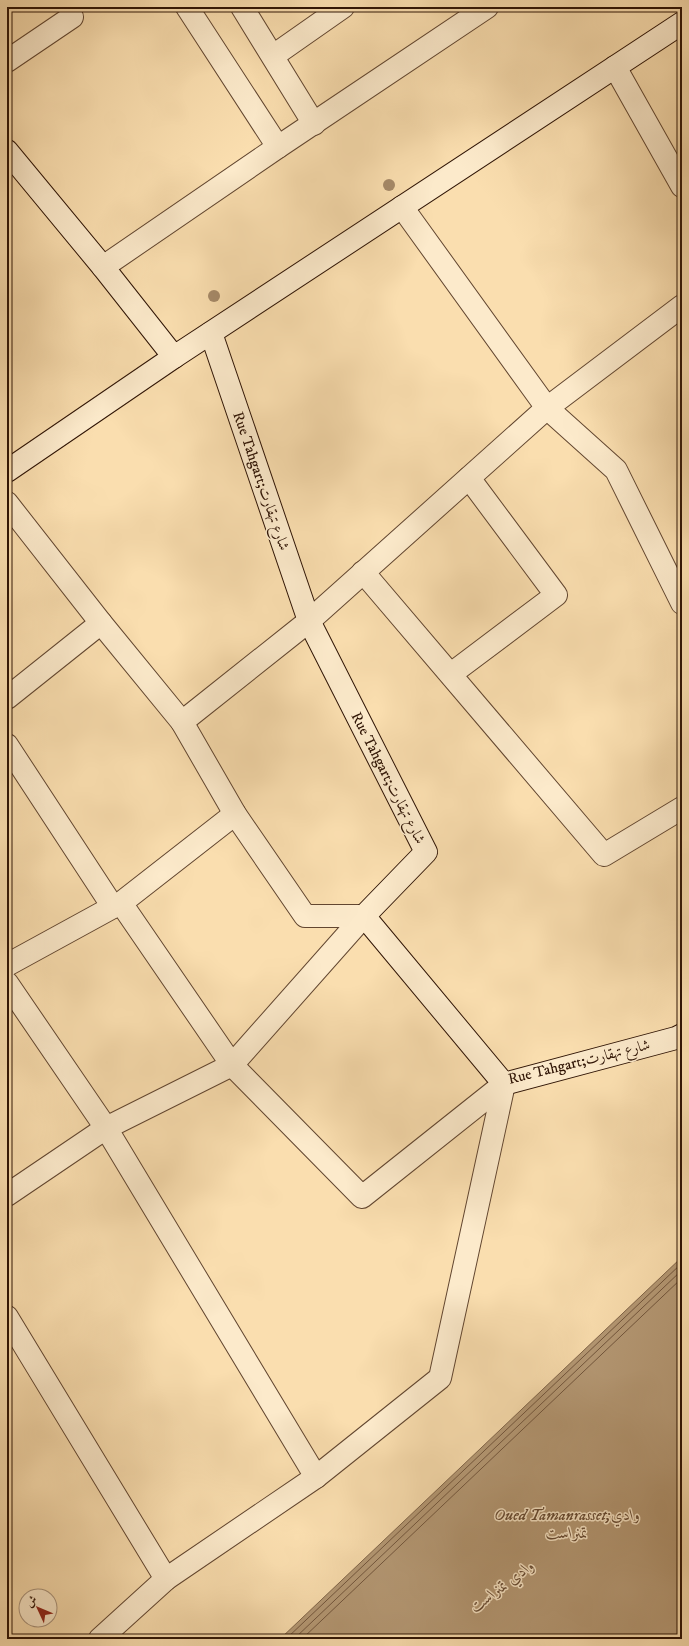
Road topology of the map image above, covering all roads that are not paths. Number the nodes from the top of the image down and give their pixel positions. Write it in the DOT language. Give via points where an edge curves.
graph roads {
  1 [pos="187,7"];
  2 [pos="242,7"];
  3 [pos="343,7"];
  4 [pos="487,7"];
  5 [pos="72,17"];
  6 [pos="682,23"];
  7 [pos="272,56"];
  8 [pos="7,61"];
  9 [pos="615,67"];
  10 [pos="314,124"];
  11 [pos="278,147"];
  12 [pos="7,151"];
  13 [pos="682,186"];
  14 [pos="402,207"];
  15 [pos="104,267"];
  16 [pos="682,306"];
  17 [pos="211,333"];
  18 [pos="174,357"];
  19 [pos="547,408"];
  20 [pos="7,471"];
  21 [pos="468,478"];
  22 [pos="7,503"];
  23 [pos="363,572"];
  24 [pos="682,603"];
  25 [pos="309,621"];
  26 [pos="102,623"];
  27 [pos="451,674"];
  28 [pos="7,698"];
  29 [pos="182,722"];
  30 [pos="7,745"];
  31 [pos="682,808"];
  32 [pos="235,814"];
  33 [pos="117,905"];
  34 [pos="364,916"];
  35 [pos="7,965"];
  36 [pos="7,983"];
  37 [pos="682,1035"];
  38 [pos="232,1065"];
  39 [pos="504,1084"];
  40 [pos="106,1128"];
  41 [pos="7,1195"];
  42 [pos="7,1317"];
  43 [pos="316,1477"];
  44 [pos="166,1579"];
  45 [pos="100,1639"];
  1 -- 11 [label="street"];
  2 -- 7 [label="street"];
  3 -- 7 [label="street"];
  4 -- 10 [label="street"];
  5 -- 8 [label="street"];
  6 -- 9 [label="street"];
  7 -- 10 [label="street"];
  9 -- 13 [label="street"];
  9 -- 14 [label="street"];
  10 -- 11 [label="street"];
  11 -- 15 [label="street"];
  12 -- 15 [label="street"];
  14 -- 17 [label="street"];
  14 -- 19 [label="street"];
  15 -- 18 [label="street"];
  16 -- 19 [label="street"];
  17 -- 18 [label="street"];
  17 -- 25 [label="street, Rue Tahgart;شارع تهقارت"];
  18 -- 20 [label="street"];
  19 -- 21 [label="street"];
  19 -- 24 [label="street" via="616,470"];
  21 -- 23 [label="street"];
  21 -- 27 [label="street" via="556,595"];
  22 -- 26 [label="street"];
  23 -- 25 [label="street"];
  23 -- 27 [label="street"];
  25 -- 29 [label="street"];
  25 -- 34 [label="street, Rue Tahgart;شارع تهقارت" via="426,852"];
  26 -- 28 [label="street"];
  26 -- 29 [label="street"];
  27 -- 31 [label="street" via="604,855"];
  29 -- 32 [label="street"];
  30 -- 33 [label="street"];
  32 -- 33 [label="street"];
  32 -- 34 [label="street" via="305,916"];
  33 -- 35 [label="street"];
  33 -- 38 [label="street"];
  34 -- 38 [label="street"];
  34 -- 39 [label="street, Rue Tahgart;شارع تهقارت"];
  36 -- 40 [label="street"];
  37 -- 39 [label="street, Rue Tahgart;شارع تهقارت"];
  38 -- 39 [label="street" via="362,1197"];
  38 -- 40 [label="street"];
  39 -- 43 [label="street" via="440,1378"];
  40 -- 41 [label="street"];
  40 -- 43 [label="street"];
  42 -- 44 [label="street"];
  43 -- 44 [label="street"];
  44 -- 45 [label="street"];
}
